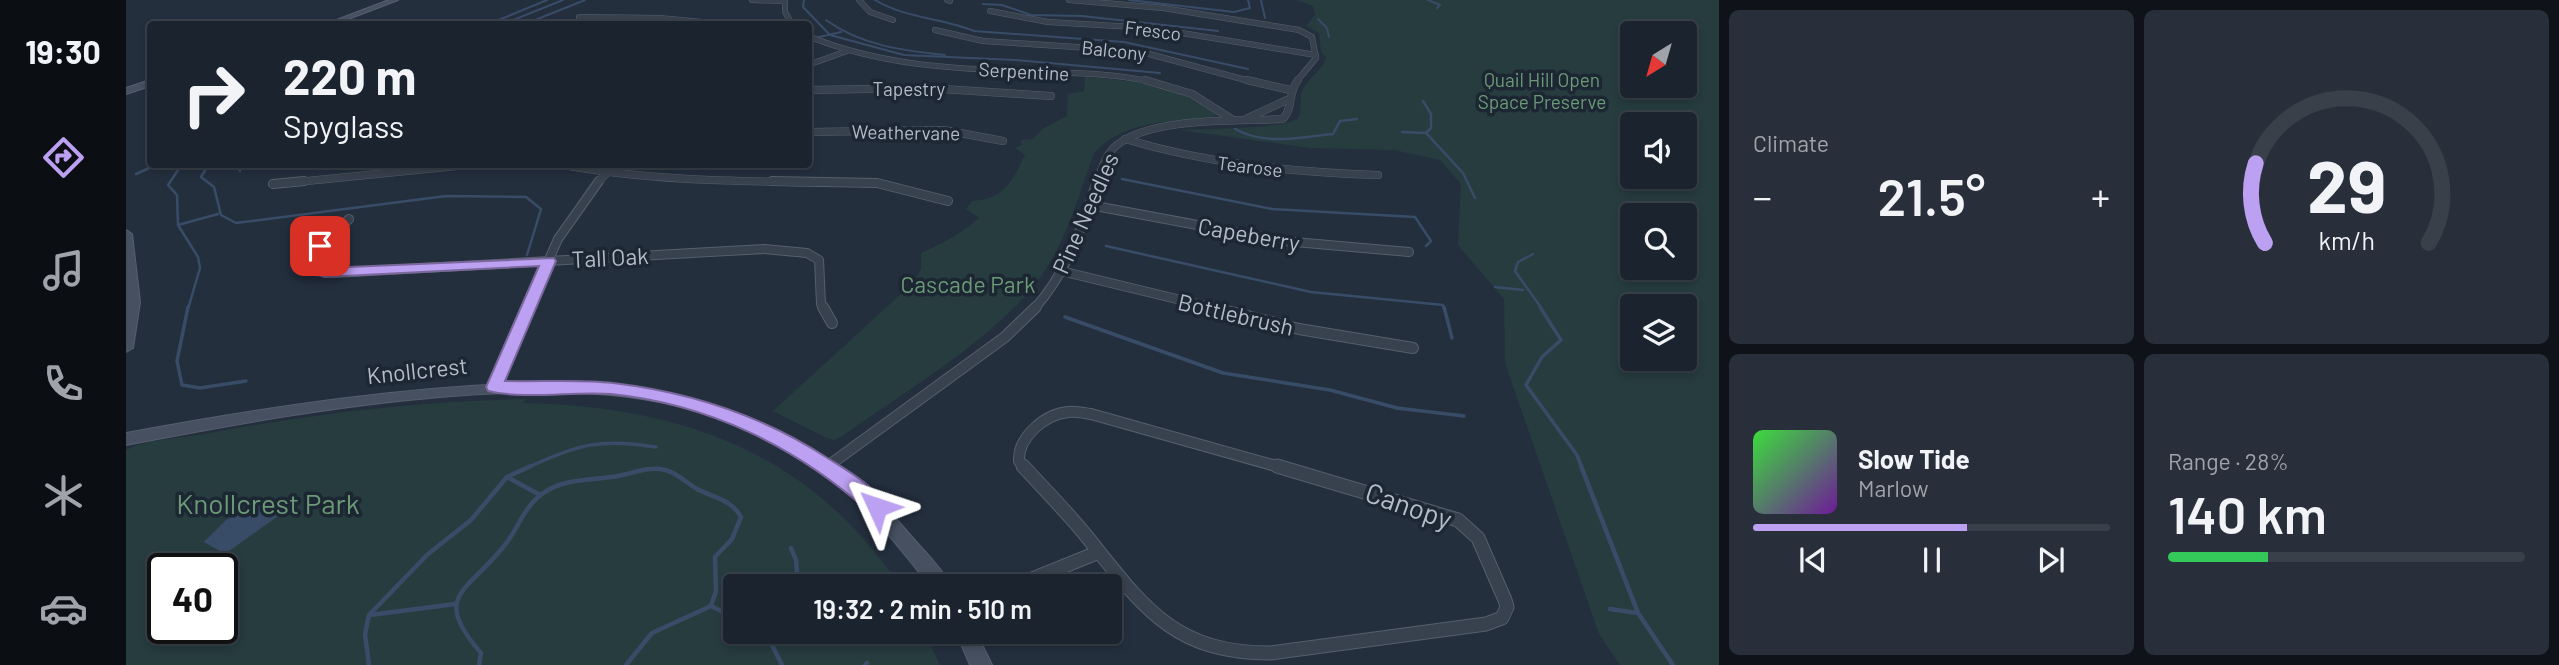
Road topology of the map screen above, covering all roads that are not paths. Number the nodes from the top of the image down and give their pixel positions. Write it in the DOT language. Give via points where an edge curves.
graph roads {
  1 [pos="383,0"];
  2 [pos="395,0"];
  3 [pos="752,0"];
  4 [pos="784,0"];
  5 [pos="859,0"];
  6 [pos="1069,0"];
  7 [pos="990,11"];
  8 [pos="579,17"];
  9 [pos="893,20"];
  10 [pos="334,21"];
  11 [pos="341,21"];
  12 [pos="650,21"];
  13 [pos="790,21"];
  14 [pos="935,30"];
  15 [pos="812,38"];
  16 [pos="847,51"];
  17 [pos="1316,55"];
  18 [pos="812,64"];
  19 [pos="147,86"];
  20 [pos="812,90"];
  21 [pos="1290,90"];
  22 [pos="126,93"];
  23 [pos="1051,96"];
  24 [pos="1287,100"];
  25 [pos="1236,120"];
  26 [pos="812,132"];
  27 [pos="1125,139"];
  28 [pos="1003,141"];
  29 [pos="436,168"];
  30 [pos="579,168"];
  31 [pos="612,168"];
  32 [pos="606,173"];
  33 [pos="1378,175"];
  34 [pos="273,184"];
  35 [pos="948,201"];
  36 [pos="1090,205"];
  37 [pos="349,219"];
  38 [pos="126,234"];
  39 [pos="1409,252"];
  40 [pos="549,261"];
  41 [pos="1061,271"];
  42 [pos="832,323"];
  43 [pos="126,348"];
  44 [pos="1413,348"];
  45 [pos="495,387"];
  46 [pos="126,439"];
  47 [pos="828,466"];
  48 [pos="1099,552"];
  49 [pos="932,574"];
  50 [pos="1045,574"];
  51 [pos="971,644"];
  52 [pos="981,665"];
  1 -- 10 [label="street"];
  2 -- 11 [label="street"];
  3 -- 4 [label="street"];
  4 -- 13 [label="street"];
  5 -- 9 [label="street" via="876,16"];
  6 -- 17 [label="street" via="1272,23 1314,39"];
  7 -- 17 [label="street, Fresco" via="1160,29"];
  8 -- 12 [label="street"];
  14 -- 21 [label="street, Balcony" via="974,38 1147,52"];
  15 -- 16 [label="street, Serpentine"];
  16 -- 18 [label="street"];
  16 -- 25 [label="street, Serpentine" via="924,65 1137,79 1193,95"];
  17 -- 21 [label="street, Pine Needles"];
  19 -- 22 [label="street"];
  20 -- 23 [label="street, Tapestry" via="927,88"];
  21 -- 24 [label="street, Pine Needles"];
  24 -- 25 [label="street, Pine Needles"];
  24 -- 25 [label="street, Pine Needles" via="1289,112 1283,119"];
  25 -- 27 [label="street, Pine Needles" via="1158,128"];
  26 -- 28 [label="street, Weathervane" via="937,130"];
  27 -- 33 [label="street, Tearose" via="1237,165"];
  27 -- 36 [label="street, Pine Needles" via="1108,153"];
  29 -- 34 [label="street"];
  30 -- 32 [label="street"];
  31 -- 32 [label="street"];
  32 -- 35 [label="street" via="695,181 848,180 891,185"];
  32 -- 40 [label="street" via="572,216"];
  36 -- 39 [label="street, Capeberry" via="1283,242"];
  36 -- 41 [label="street, Pine Needles"];
  37 -- 40 [label="street, Tall Oak" via="320,246 314,271"];
  38 -- 43 [label="street" via="133,302"];
  40 -- 42 [label="street, Tall Oak" via="764,249 807,253 819,260 821,304"];
  40 -- 45 [label="street"];
  41 -- 44 [label="street, Bottlebrush" via="1299,329"];
  41 -- 47 [label="street, Pine Needles" via="1043,299 1005,337"];
  45 -- 46 [label="street, Knollcrest" via="303,408"];
  45 -- 47 [label="street, Knollcrest" via="589,387 678,400 761,428"];
  47 -- 49 [label="street, Knollcrest" via="892,523"];
  48 -- 48 [label="street, Canopy" via="1138,602 1168,627 1199,642 1244,653 1486,624 1502,618 1507,607 1478,538 1448,516 1148,429 1084,412 1064,412 1049,418 1022,442 1018,457"];
  48 -- 50 [label="street"];
  51 -- 52 [label="street"];
}
